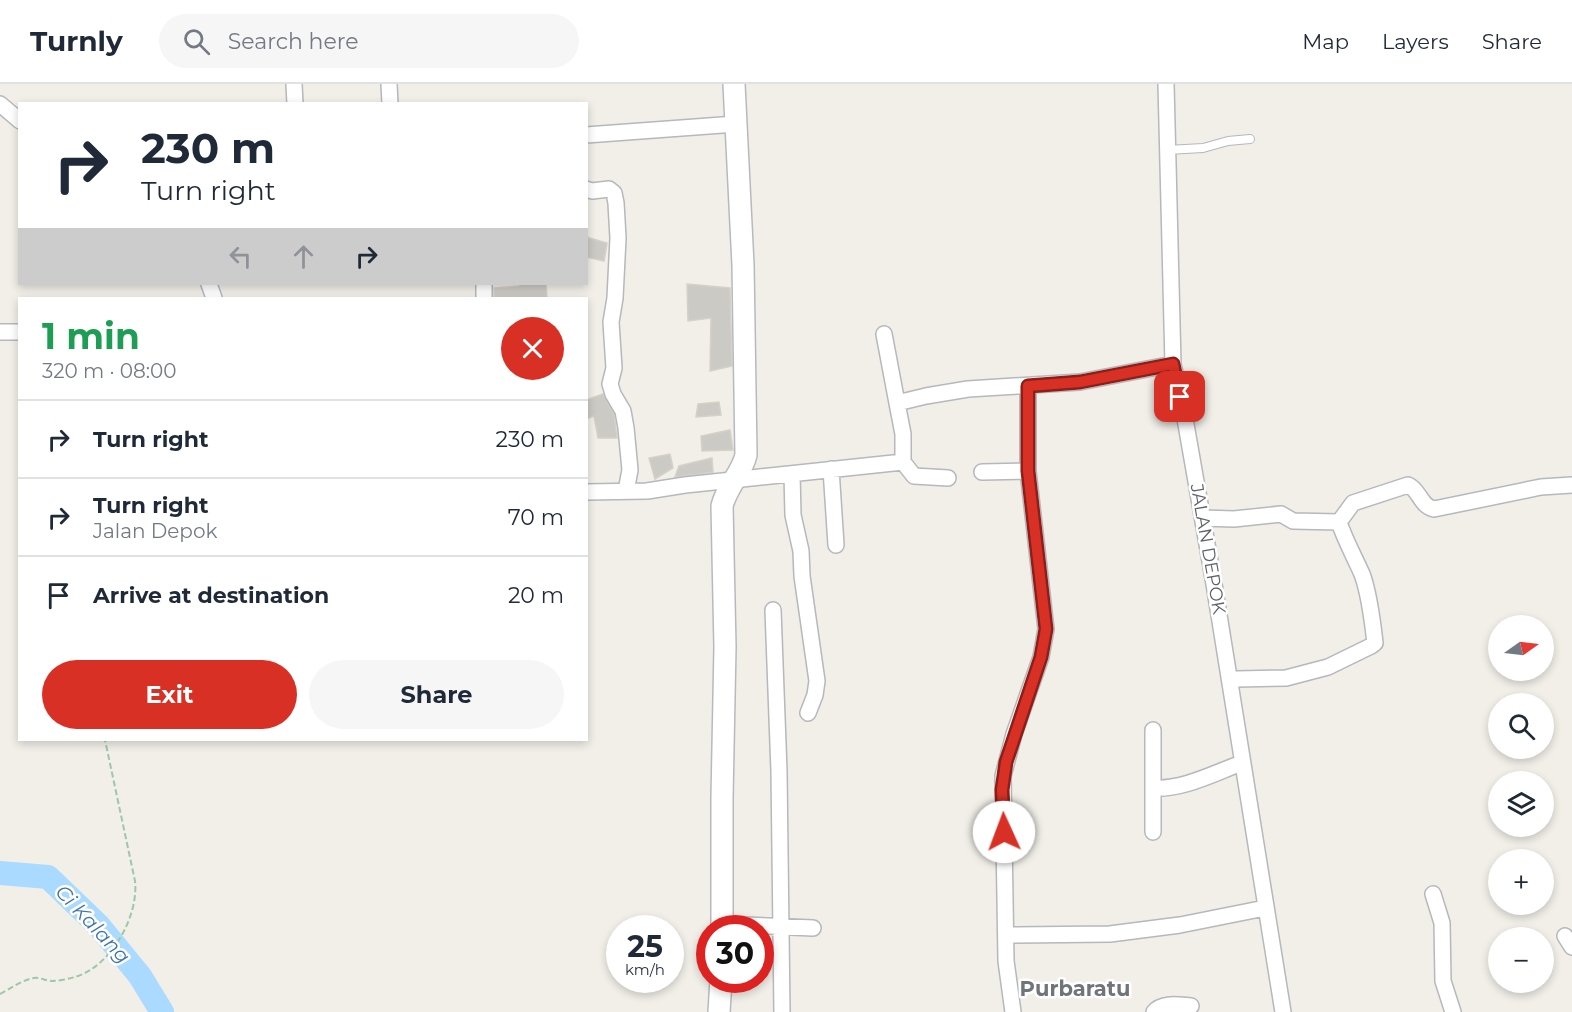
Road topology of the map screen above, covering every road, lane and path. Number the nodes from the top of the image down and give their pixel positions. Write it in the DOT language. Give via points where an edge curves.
graph roads {
  1 [pos="294,84"];
  2 [pos="389,84"];
  3 [pos="734,84"];
  4 [pos="1166,84"];
  5 [pos="295,102"];
  6 [pos="390,102"];
  7 [pos="0,104"];
  8 [pos="18,119"];
  9 [pos="736,124"];
  10 [pos="588,135"];
  11 [pos="1250,139"];
  12 [pos="1167,150"];
  13 [pos="588,190"];
  14 [pos="0,332"];
  15 [pos="18,332"];
  16 [pos="884,334"];
  17 [pos="1173,364"];
  18 [pos="1028,386"];
  19 [pos="897,403"];
  20 [pos="903,462"];
  21 [pos="831,470"];
  22 [pos="1028,471"];
  23 [pos="982,472"];
  24 [pos="792,474"];
  25 [pos="948,478"];
  26 [pos="732,481"];
  27 [pos="1572,485"];
  28 [pos="626,491"];
  29 [pos="588,492"];
  30 [pos="1203,518"];
  31 [pos="1340,522"];
  32 [pos="836,545"];
  33 [pos="773,610"];
  34 [pos="1230,682"];
  35 [pos="808,713"];
  36 [pos="1153,730"];
  37 [pos="105,741"];
  38 [pos="1242,763"];
  39 [pos="1153,788"];
  40 [pos="1153,832"];
  41 [pos="1433,894"];
  42 [pos="1265,908"];
  43 [pos="722,915"];
  44 [pos="774,927"];
  45 [pos="786,927"];
  46 [pos="813,928"];
  47 [pos="1007,935"];
  48 [pos="720,993"];
  49 [pos="0,994"];
  50 [pos="1191,1005"];
  51 [pos="719,1012"];
  52 [pos="782,1012"];
  53 [pos="1012,1012"];
  54 [pos="1154,1012"];
  55 [pos="1283,1012"];
  56 [pos="1453,1012"];
  1 -- 5 [label="street"];
  2 -- 6 [label="street"];
  3 -- 9 [label="street"];
  4 -- 12 [label="street, JALAN DEPOK"];
  7 -- 8 [label="street"];
  9 -- 10 [label="street"];
  9 -- 26 [label="street" via="746,454"];
  11 -- 12 [label="lane"];
  12 -- 17 [label="street, JALAN DEPOK"];
  13 -- 28 [label="street" via="609,189 616,203 618,252 611,322 614,368 610,384 626,428 630,470"];
  14 -- 15 [label="street"];
  16 -- 19 [label="street"];
  17 -- 18 [label="street" via="1080,382"];
  17 -- 30 [label="street, JALAN DEPOK"];
  18 -- 19 [label="street" via="968,389"];
  18 -- 22 [label="street"];
  19 -- 20 [label="street"];
  20 -- 21 [label="street"];
  20 -- 25 [label="street" via="915,477"];
  21 -- 24 [label="street"];
  21 -- 32 [label="street"];
  22 -- 23 [label="street"];
  22 -- 47 [label="street" via="1046,629 1041,657 1003,776"];
  24 -- 26 [label="street"];
  24 -- 35 [label="street" via="817,681"];
  26 -- 28 [label="street"];
  26 -- 43 [label="street" via="722,506"];
  27 -- 31 [label="street" via="1541,487 1434,509 1425,506 1408,485 1353,503"];
  28 -- 29 [label="street"];
  30 -- 31 [label="street" via="1281,514 1293,521"];
  30 -- 34 [label="street, JALAN DEPOK"];
  31 -- 34 [label="street" via="1362,575 1375,643 1328,667 1286,678"];
  33 -- 45 [label="street"];
  34 -- 38 [label="street, JALAN DEPOK"];
  36 -- 39 [label="street"];
  37 -- 49 [label="path" via="136,893 130,920 109,955 86,973 51,981 29,979"];
  38 -- 39 [label="street" via="1180,786"];
  38 -- 42 [label="street, JALAN DEPOK"];
  39 -- 40 [label="street"];
  41 -- 56 [label="street" via="1443,929 1443,981"];
  42 -- 47 [label="street" via="1110,934"];
  42 -- 55 [label="street, JALAN DEPOK"];
  44 -- 45 [label="street"];
  45 -- 46 [label="street"];
  45 -- 52 [label="street"];
  47 -- 53 [label="street"];
  48 -- 51 [label="street"];
  50 -- 54 [label="street" via="1159,1006"];
}
